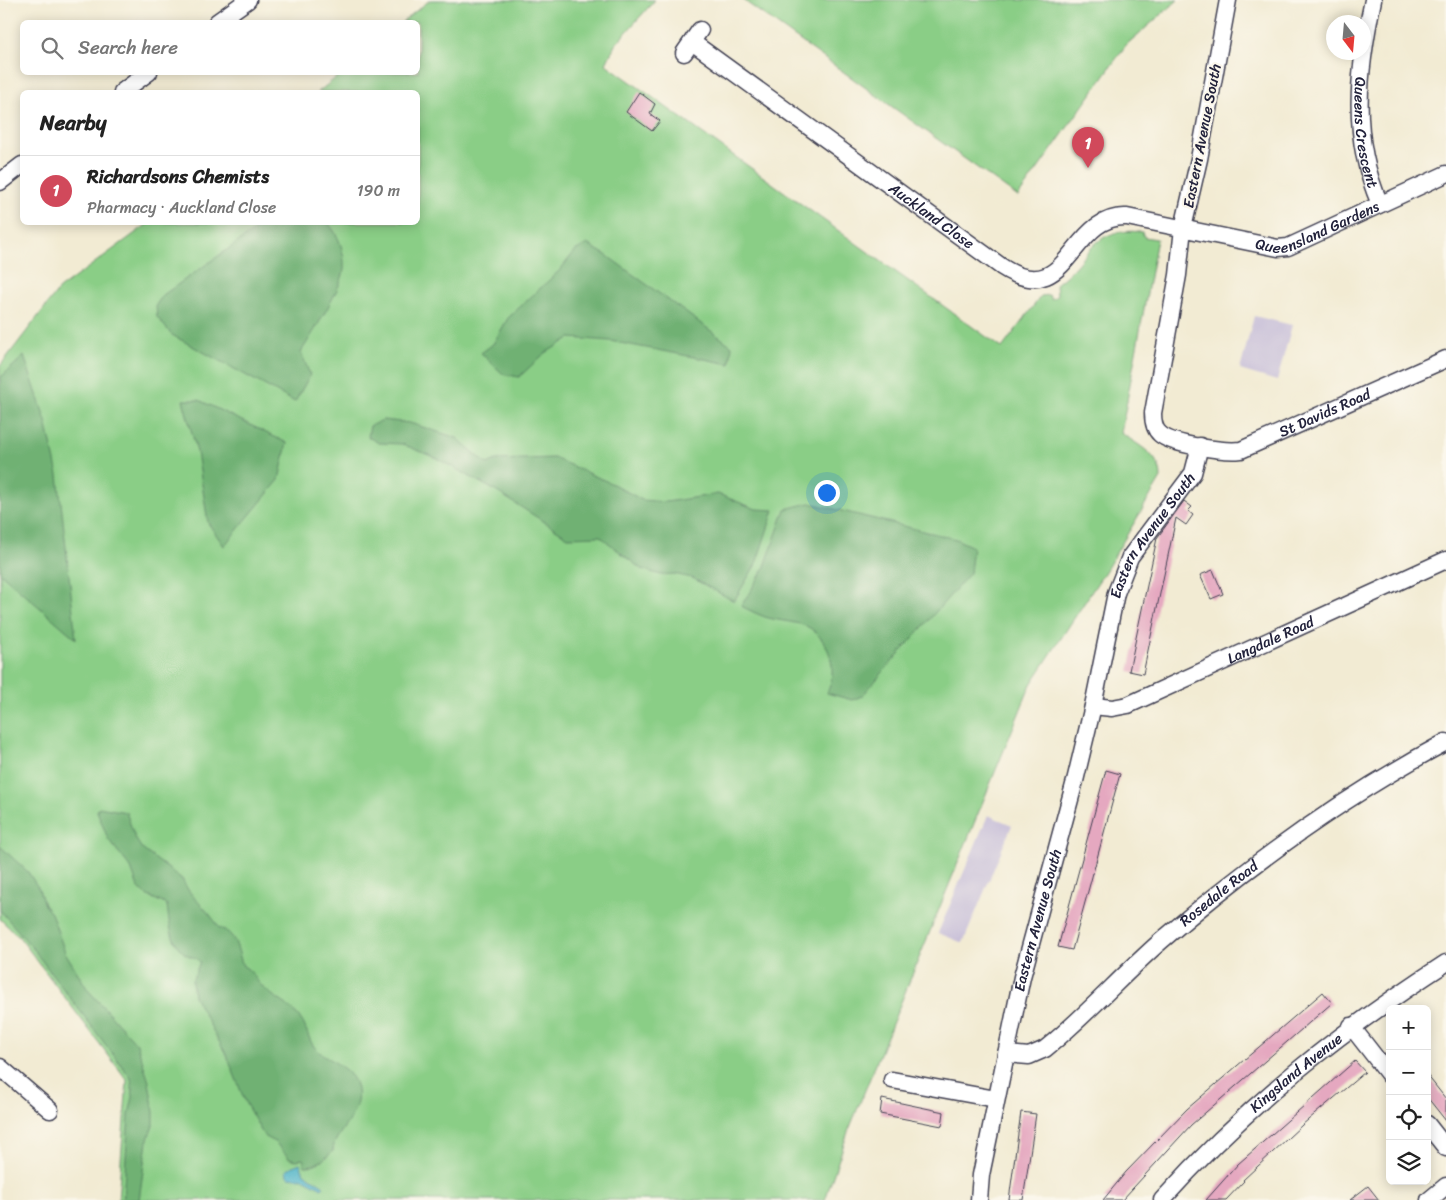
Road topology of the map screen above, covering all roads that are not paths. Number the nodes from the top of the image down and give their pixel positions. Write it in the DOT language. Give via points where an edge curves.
graph roads {
  1 [pos="248,0"];
  2 [pos="1228,0"];
  3 [pos="1373,0"];
  4 [pos="220,20"];
  5 [pos="692,42"];
  6 [pos="145,75"];
  7 [pos="125,90"];
  8 [pos="20,167"];
  9 [pos="1446,174"];
  10 [pos="0,182"];
  11 [pos="1380,204"];
  12 [pos="1183,228"];
  13 [pos="1446,359"];
  14 [pos="1200,446"];
  15 [pos="1446,560"];
  16 [pos="1093,706"];
  17 [pos="1446,742"];
  18 [pos="1446,963"];
  19 [pos="1351,1026"];
  20 [pos="1006,1054"];
  21 [pos="0,1067"];
  22 [pos="1386,1071"];
  23 [pos="892,1080"];
  24 [pos="996,1099"];
  25 [pos="50,1110"];
  26 [pos="1431,1129"];
  27 [pos="1446,1148"];
  28 [pos="1446,1186"];
  29 [pos="980,1200"];
  30 [pos="1162,1200"];
  31 [pos="1429,1200"];
  1 -- 4 [label="street"];
  2 -- 12 [label="street, Eastern Avenue South"];
  3 -- 11 [label="street, Queens Crescent" via="1362,67 1359,124 1366,165"];
  5 -- 12 [label="street, Auckland Close" via="1002,267 1020,276 1040,278 1056,271 1090,230 1112,218"];
  6 -- 7 [label="street"];
  8 -- 10 [label="street"];
  9 -- 11 [label="street, Queensland Gardens"];
  11 -- 12 [label="street, Queensland Gardens" via="1278,248"];
  12 -- 14 [label="street, Eastern Avenue South" via="1153,421 1157,432 1164,438"];
  13 -- 14 [label="street, St Davids Road" via="1248,447 1227,451"];
  14 -- 16 [label="street, Eastern Avenue South" via="1192,473 1130,557 1116,593"];
  15 -- 16 [label="street, Langdale Road" via="1128,705 1112,708"];
  16 -- 20 [label="street, Eastern Avenue South" via="1022,977"];
  17 -- 20 [label="street, Rosedale Road" via="1360,791 1253,865 1160,942 1045,1049 1029,1056"];
  18 -- 19 [label="street, Kingsland Avenue"];
  19 -- 22 [label="street"];
  19 -- 30 [label="street, Kingsland Avenue" via="1269,1094"];
  20 -- 24 [label="street, Eastern Avenue South"];
  21 -- 25 [label="street"];
  23 -- 24 [label="street"];
  24 -- 29 [label="street, Eastern Avenue South" via="980,1175"];
  26 -- 27 [label="street"];
  28 -- 31 [label="street"];
}
